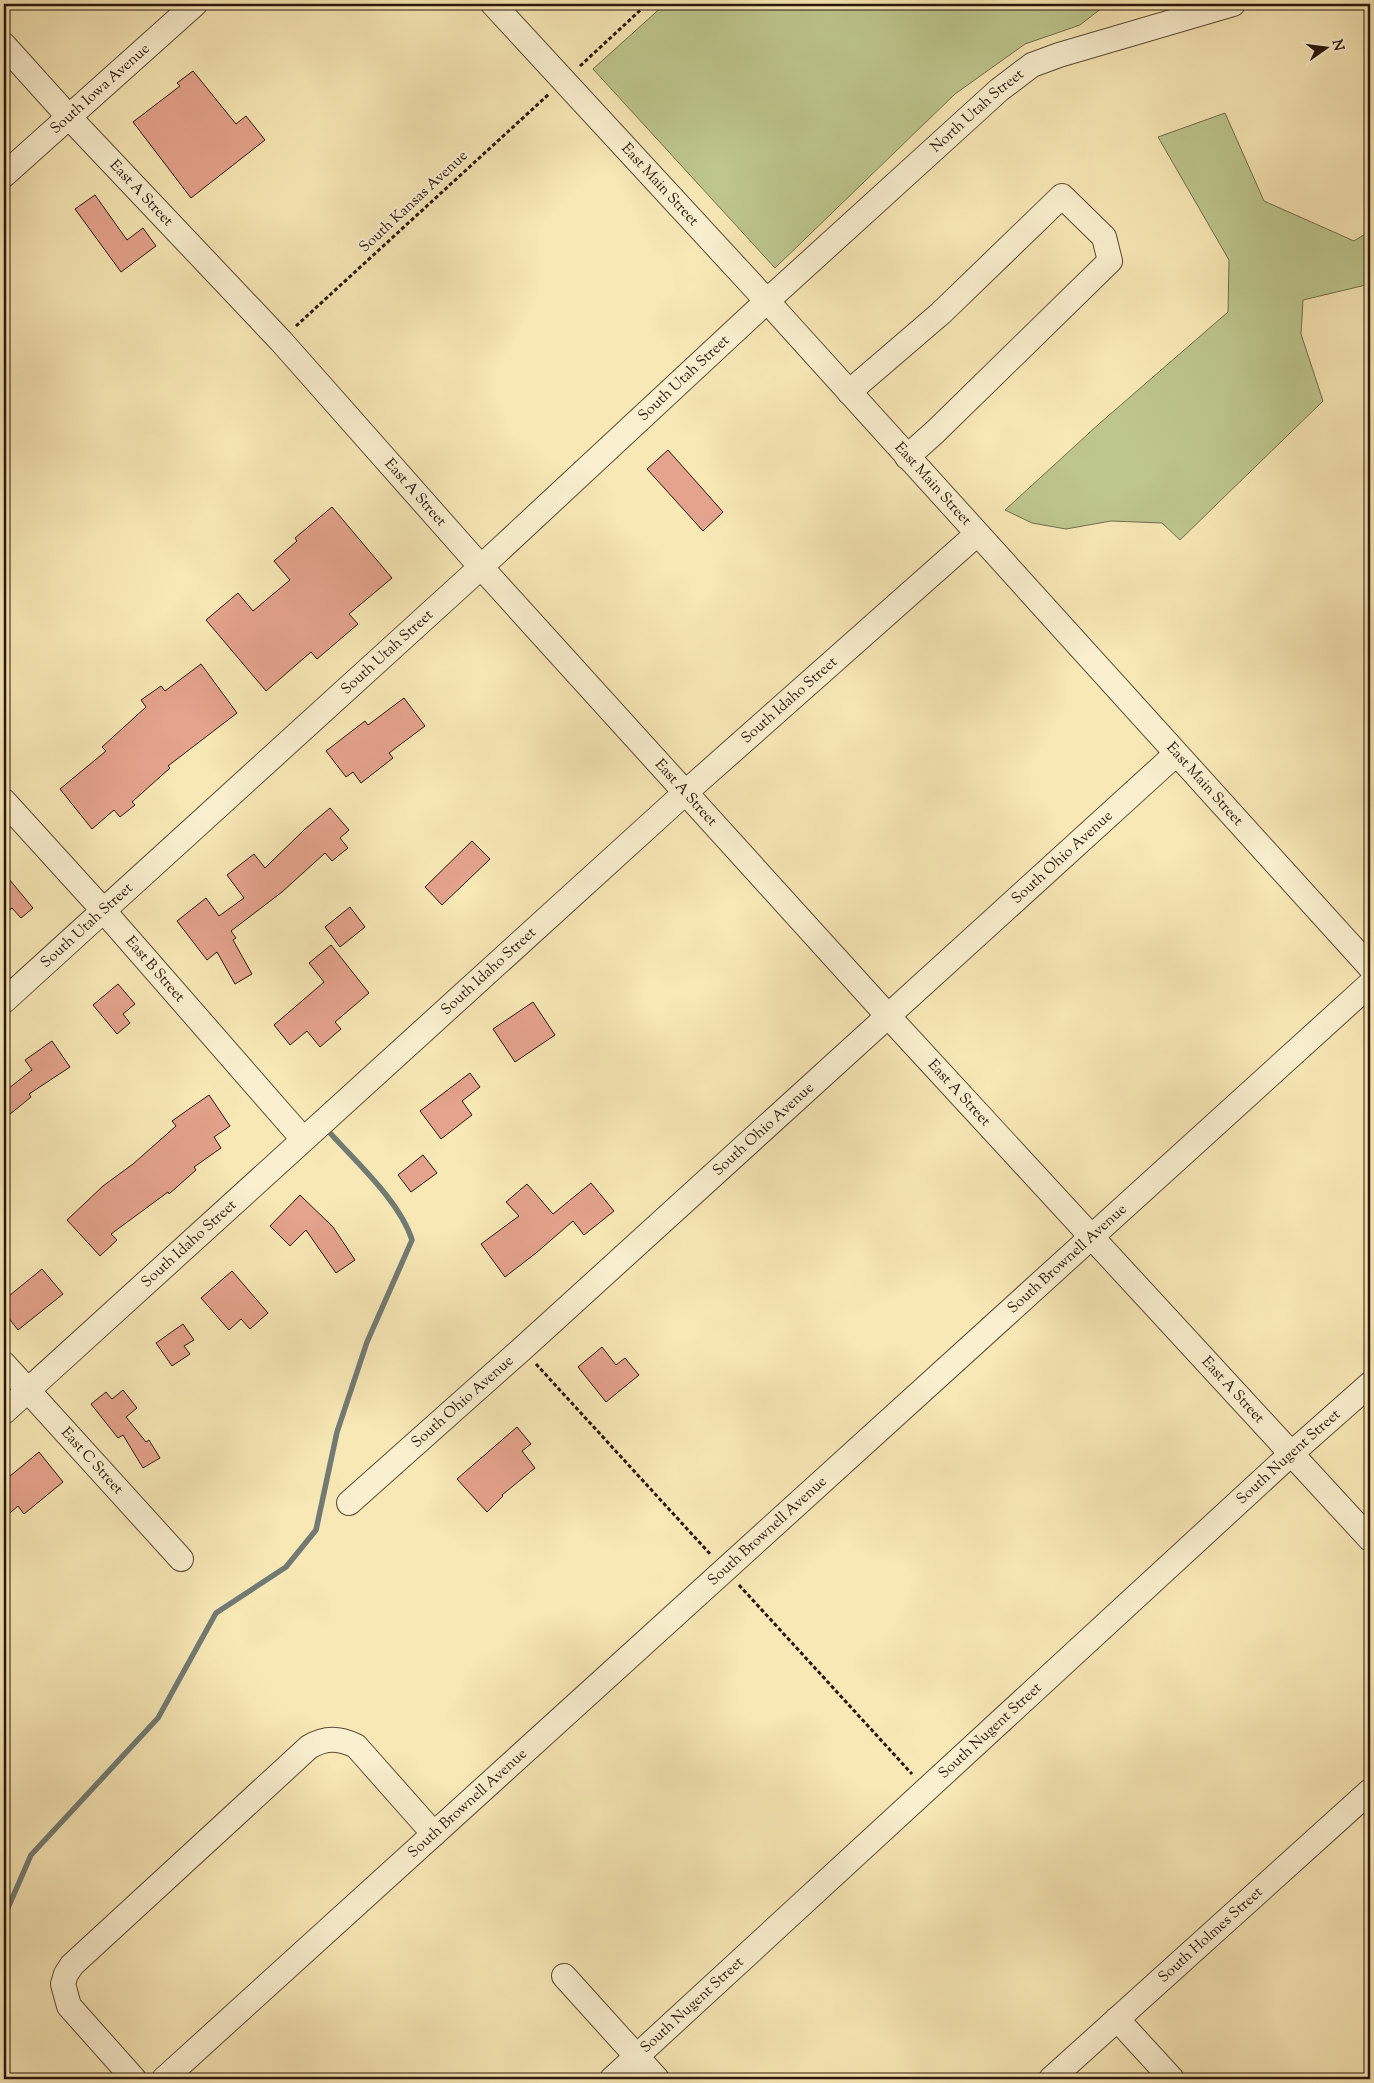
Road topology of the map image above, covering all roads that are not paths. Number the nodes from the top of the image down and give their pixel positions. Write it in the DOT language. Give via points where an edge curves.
graph roads {
  1 [pos="196,4"];
  2 [pos="493,4"];
  3 [pos="1233,4"];
  4 [pos="4,45"];
  5 [pos="68,116"];
  6 [pos="4,175"];
  7 [pos="767,301"];
  8 [pos="849,392"];
  9 [pos="906,457"];
  10 [pos="976,534"];
  11 [pos="481,568"];
  12 [pos="1176,754"];
  13 [pos="686,792"];
  14 [pos="4,801"];
  15 [pos="103,910"];
  16 [pos="1370,967"];
  17 [pos="1370,984"];
  18 [pos="4,1001"];
  19 [pos="888,1016"];
  20 [pos="303,1139"];
  21 [pos="1093,1236"];
  22 [pos="4,1364"];
  23 [pos="1370,1384"];
  24 [pos="28,1391"];
  25 [pos="4,1412"];
  26 [pos="1292,1453"];
  27 [pos="349,1504"];
  28 [pos="1370,1539"];
  29 [pos="181,1559"];
  30 [pos="1370,1791"];
  31 [pos="434,1834"];
  32 [pos="564,1976"];
  33 [pos="1117,2019"];
  34 [pos="636,2056"];
  35 [pos="134,2079"];
  36 [pos="164,2079"];
  37 [pos="612,2079"];
  38 [pos="657,2079"];
  39 [pos="1052,2079"];
  40 [pos="1172,2079"];
  1 -- 5 [label="street, South Iowa Avenue"];
  2 -- 7 [label="street, East Main Street"];
  3 -- 7 [label="street, North Utah Street" via="1032,65 999,90"];
  4 -- 5 [label="street, East A Street"];
  5 -- 6 [label="street, South Iowa Avenue"];
  5 -- 11 [label="street, East A Street" via="281,341"];
  7 -- 8 [label="street, East Main Street"];
  7 -- 11 [label="street, South Utah Street"];
  8 -- 9 [label="street, East Main Street"];
  8 -- 9 [label="street" via="941,313 1062,196 1104,237 1110,262 936,432"];
  9 -- 10 [label="street, East Main Street"];
  10 -- 12 [label="street, East Main Street"];
  10 -- 13 [label="street, South Idaho Street"];
  11 -- 13 [label="street, East A Street"];
  11 -- 15 [label="street, South Utah Street"];
  12 -- 16 [label="street, East Main Street"];
  12 -- 19 [label="street, South Ohio Avenue"];
  13 -- 19 [label="street, East A Street"];
  13 -- 20 [label="street, South Idaho Street"];
  14 -- 15 [label="street, East B Street"];
  15 -- 18 [label="street, South Utah Street"];
  15 -- 20 [label="street, East B Street"];
  17 -- 21 [label="street, South Brownell Avenue"];
  19 -- 21 [label="street, East A Street"];
  19 -- 27 [label="street, South Ohio Avenue"];
  20 -- 24 [label="street, South Idaho Street"];
  21 -- 26 [label="street, East A Street"];
  21 -- 31 [label="street, South Brownell Avenue"];
  22 -- 24 [label="street, East C Street"];
  23 -- 26 [label="street, South Nugent Street"];
  24 -- 25 [label="street, South Idaho Street"];
  24 -- 29 [label="street, East C Street"];
  26 -- 28 [label="street, East A Street"];
  26 -- 34 [label="street, South Nugent Street"];
  30 -- 33 [label="street, South Holmes Street"];
  31 -- 35 [label="street" via="356,1746 332,1738 309,1747 66,1974 64,1984 68,2006"];
  31 -- 36 [label="street, South Brownell Avenue"];
  32 -- 34 [label="street"];
  33 -- 39 [label="street, South Holmes Street"];
  33 -- 40 [label="street"];
  34 -- 37 [label="street, South Nugent Street"];
  34 -- 38 [label="street"];
}
